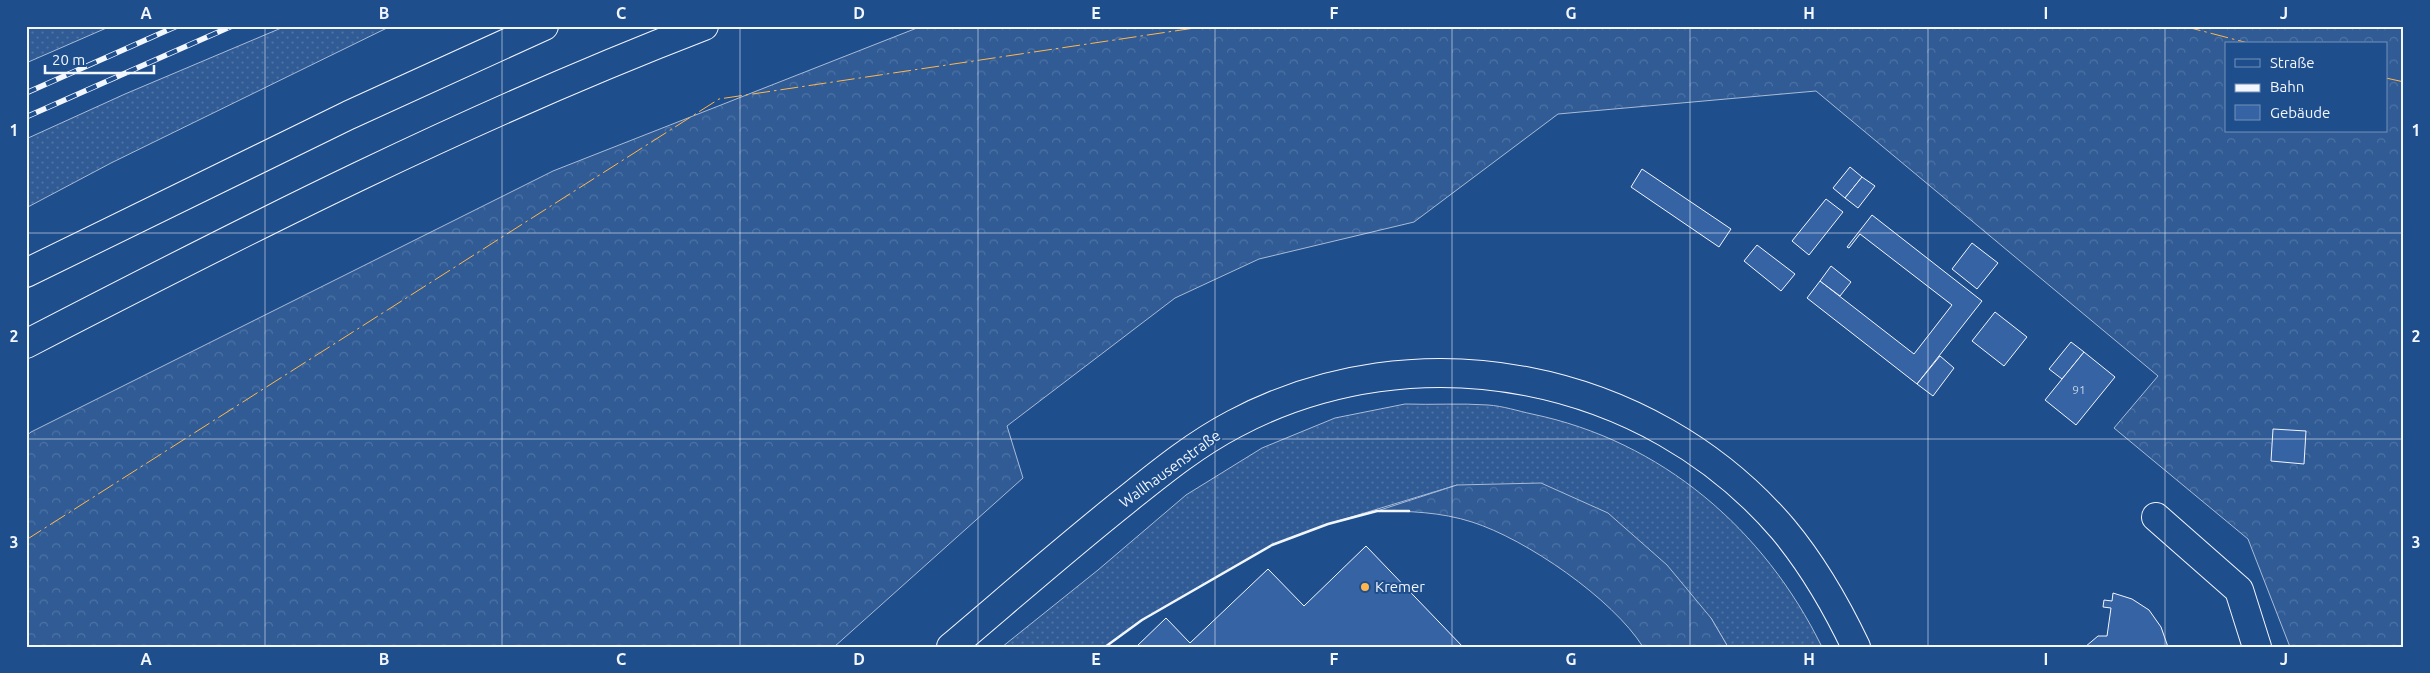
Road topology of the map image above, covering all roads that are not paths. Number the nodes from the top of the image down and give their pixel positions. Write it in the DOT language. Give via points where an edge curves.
graph roads {
  1 [pos="544,26"];
  2 [pos="704,26"];
  3 [pos="26,275"];
  4 [pos="26,344"];
  5 [pos="2156,517"];
  6 [pos="951,647"];
  7 [pos="1856,647"];
  8 [pos="2257,647"];
  1 -- 3 [label="main road" via="349,115"];
  2 -- 4 [label="main road" via="516,103 378,166 241,232"];
  5 -- 8 [label="main road" via="2240,590"];
  6 -- 7 [label="main road, Wallhausenstraße" via="1154,478 1192,449 1234,424 1322,388 1417,373 1503,376 1570,390 1619,408 1664,431 1708,459 1783,529 1814,570"];
}
